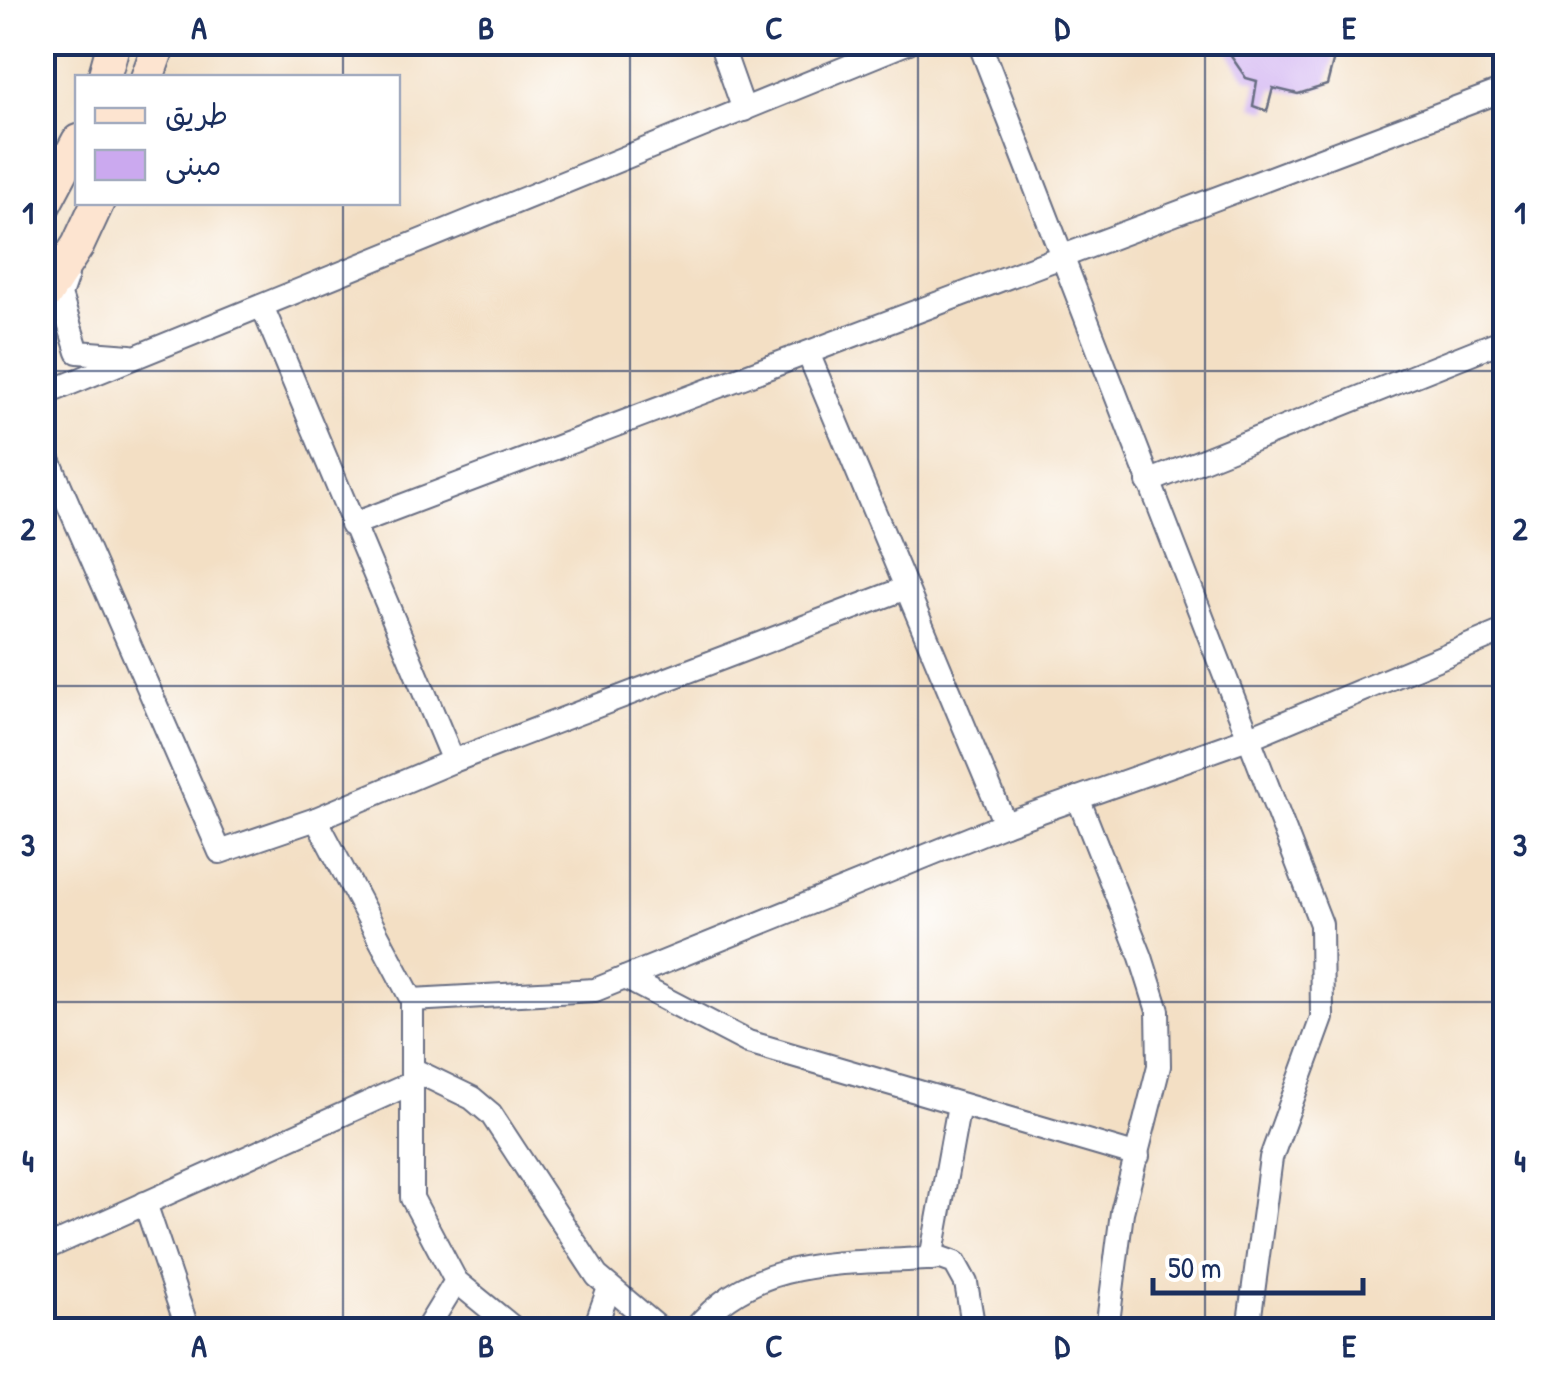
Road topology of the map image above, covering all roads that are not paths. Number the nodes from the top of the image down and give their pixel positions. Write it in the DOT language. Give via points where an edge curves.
graph roads {
  1 [pos="114,42"];
  2 [pos="160,42"];
  3 [pos="720,42"];
  4 [pos="909,42"];
  5 [pos="979,42"];
  6 [pos="105,75"];
  7 [pos="148,75"];
  8 [pos="1506,90"];
  9 [pos="744,110"];
  10 [pos="63,152"];
  11 [pos="97,205"];
  12 [pos="42,209"];
  13 [pos="78,245"];
  14 [pos="1060,258"];
  15 [pos="42,300"];
  16 [pos="262,306"];
  17 [pos="1506,338"];
  18 [pos="808,353"];
  19 [pos="133,356"];
  20 [pos="42,396"];
  21 [pos="42,444"];
  22 [pos="1148,482"];
  23 [pos="351,526"];
  24 [pos="906,588"];
  25 [pos="1506,630"];
  26 [pos="1248,738"];
  27 [pos="453,762"];
  28 [pos="1078,798"];
  29 [pos="316,819"];
  30 [pos="1005,824"];
  31 [pos="625,978"];
  32 [pos="412,1000"];
  33 [pos="412,1076"];
  34 [pos="959,1105"];
  35 [pos="1138,1156"];
  36 [pos="145,1203"];
  37 [pos="42,1250"];
  38 [pos="930,1259"];
  39 [pos="456,1281"];
  40 [pos="608,1288"];
  41 [pos="188,1330"];
  42 [pos="426,1330"];
  43 [pos="516,1330"];
  44 [pos="594,1330"];
  45 [pos="661,1330"];
  46 [pos="694,1330"];
  47 [pos="974,1330"];
  48 [pos="1107,1330"];
  49 [pos="1248,1330"];
  1 -- 6 [label="main road"];
  2 -- 7 [label="main road"];
  3 -- 9 [label="street"];
  4 -- 9 [label="street"];
  5 -- 14 [label="street"];
  8 -- 14 [label="street"];
  9 -- 16 [label="street"];
  10 -- 12 [label="main road"];
  11 -- 13 [label="main road"];
  13 -- 15 [label="main road"];
  13 -- 19 [label="street" via="60,295 78,352"];
  14 -- 18 [label="street"];
  14 -- 22 [label="street"];
  16 -- 19 [label="street"];
  16 -- 23 [label="street"];
  17 -- 22 [label="street"];
  18 -- 23 [label="street"];
  18 -- 24 [label="street"];
  19 -- 20 [label="street"];
  21 -- 29 [label="street" via="220,852"];
  22 -- 26 [label="street"];
  23 -- 27 [label="street"];
  24 -- 27 [label="street"];
  24 -- 30 [label="street"];
  25 -- 26 [label="street"];
  26 -- 28 [label="street"];
  26 -- 49 [label="street" via="1320,924 1322,1018 1271,1158"];
  27 -- 29 [label="street"];
  28 -- 30 [label="street"];
  28 -- 35 [label="street" via="1158,1012 1159,1066"];
  29 -- 32 [label="street"];
  30 -- 31 [label="street"];
  31 -- 32 [label="street" via="595,990"];
  31 -- 34 [label="street" via="748,1042"];
  32 -- 33 [label="street"];
  33 -- 36 [label="street"];
  33 -- 39 [label="street" via="412,1198"];
  33 -- 40 [label="street" via="472,1098 491,1114"];
  34 -- 35 [label="street"];
  34 -- 38 [label="street"];
  35 -- 48 [label="street" via="1122,1212"];
  36 -- 37 [label="street"];
  36 -- 41 [label="street"];
  38 -- 46 [label="street" via="811,1265 763,1278 717,1302"];
  38 -- 47 [label="street" via="955,1263 966,1283"];
  39 -- 42 [label="street"];
  39 -- 43 [label="street"];
  40 -- 44 [label="street"];
  40 -- 45 [label="street"];
}
